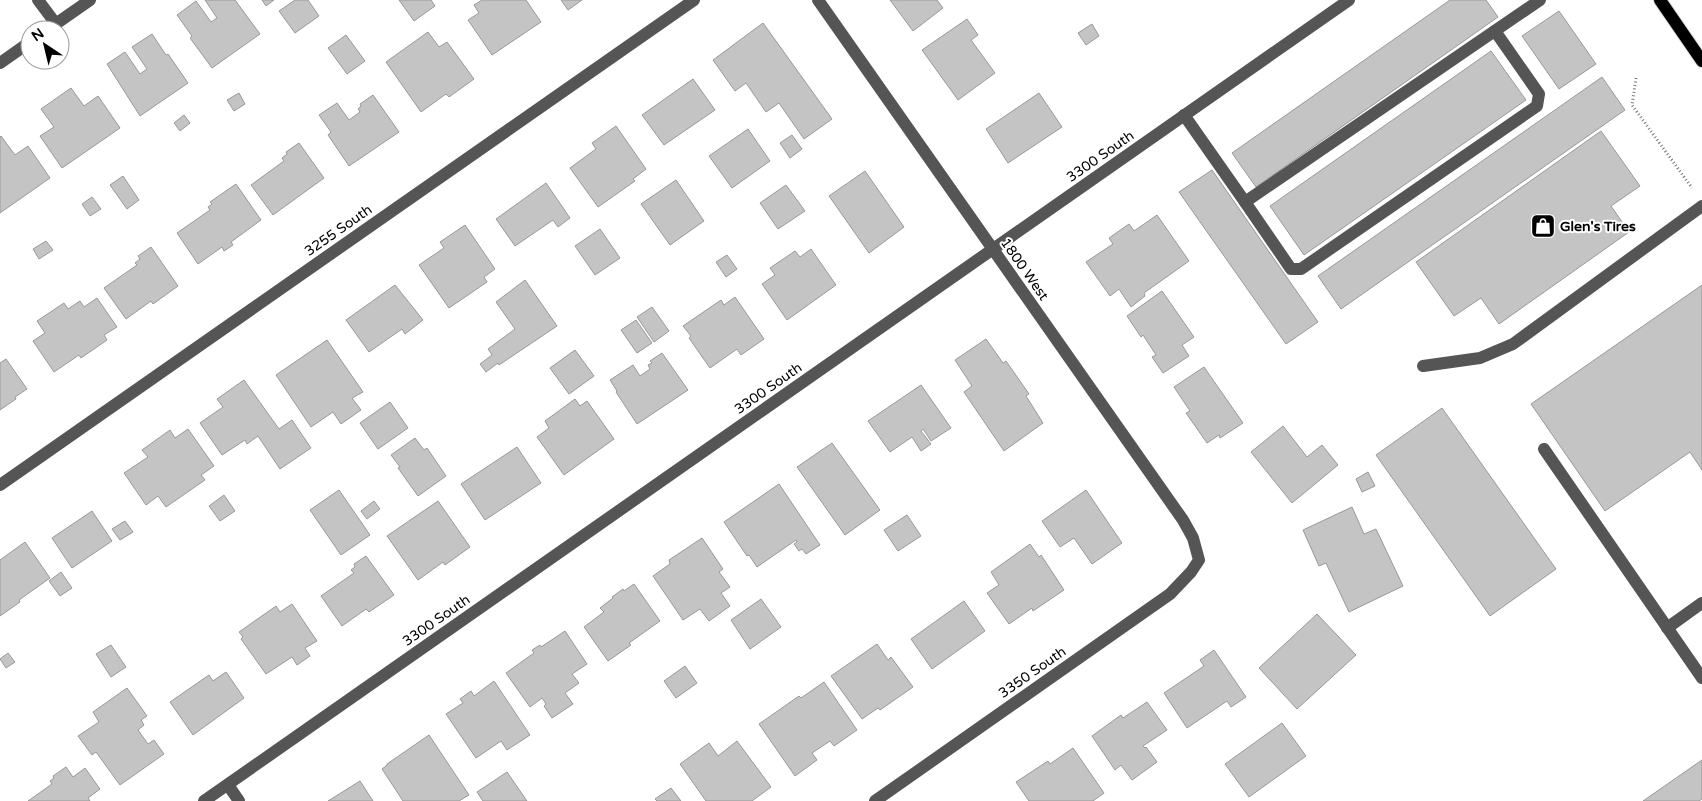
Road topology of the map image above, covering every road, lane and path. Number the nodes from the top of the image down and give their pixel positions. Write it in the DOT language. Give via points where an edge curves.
graph roads {
  1 [pos="38,0"];
  2 [pos="90,0"];
  3 [pos="694,0"];
  4 [pos="818,0"];
  5 [pos="1349,0"];
  6 [pos="1540,0"];
  7 [pos="1660,0"];
  8 [pos="48,20"];
  9 [pos="61,20"];
  10 [pos="1495,31"];
  11 [pos="20,49"];
  12 [pos="1702,60"];
  13 [pos="0,63"];
  14 [pos="1636,78"];
  15 [pos="1184,115"];
  16 [pos="1694,192"];
  17 [pos="1245,202"];
  18 [pos="1702,206"];
  19 [pos="993,249"];
  20 [pos="1423,366"];
  21 [pos="1544,449"];
  22 [pos="0,485"];
  23 [pos="1199,560"];
  24 [pos="1702,604"];
  25 [pos="1667,628"];
  26 [pos="1702,678"];
  27 [pos="228,785"];
  28 [pos="204,801"];
  29 [pos="239,801"];
  30 [pos="875,801"];
  1 -- 8 [label="street"];
  2 -- 9 [label="street"];
  3 -- 22 [label="street, 3255 South"];
  4 -- 19 [label="street, 1800 West"];
  5 -- 15 [label="street, 3300 South"];
  6 -- 10 [label="street"];
  7 -- 12 [label="main road"];
  10 -- 17 [label="street"];
  10 -- 17 [label="street" via="1539,94 1537,106 1300,269 1291,269"];
  11 -- 13 [label="street"];
  14 -- 16 [label="path" via="1632,105"];
  15 -- 17 [label="street"];
  15 -- 19 [label="street, 3300 South"];
  18 -- 20 [label="street" via="1513,344 1480,358"];
  19 -- 23 [label="street, 1800 West" via="1183,520 1195,543"];
  19 -- 27 [label="street, 3300 South"];
  21 -- 25 [label="street"];
  23 -- 30 [label="street, 3350 South" via="1170,594"];
  24 -- 25 [label="street"];
  25 -- 26 [label="street"];
  27 -- 28 [label="street, 3300 South"];
  27 -- 29 [label="street"];
}
